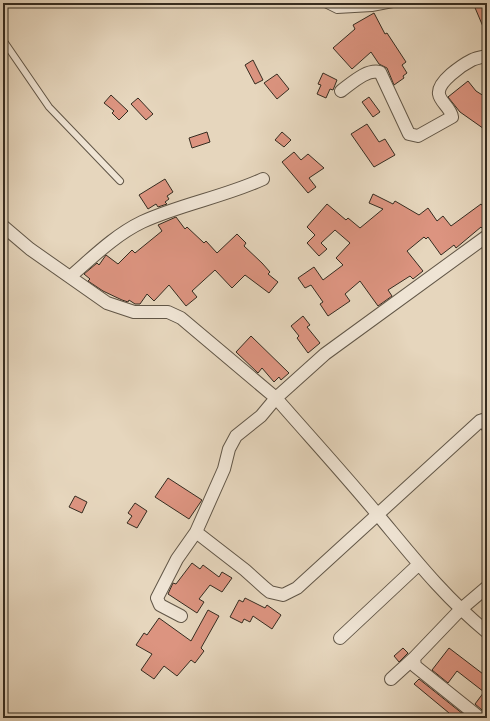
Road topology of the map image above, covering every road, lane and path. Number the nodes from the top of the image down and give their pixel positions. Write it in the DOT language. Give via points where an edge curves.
graph roads {
  1 [pos="324,3"];
  2 [pos="398,3"];
  3 [pos="3,40"];
  4 [pos="487,56"];
  5 [pos="340,91"];
  6 [pos="263,180"];
  7 [pos="120,181"];
  8 [pos="3,226"];
  9 [pos="487,236"];
  10 [pos="71,276"];
  11 [pos="276,398"];
  12 [pos="486,421"];
  13 [pos="377,514"];
  14 [pos="196,532"];
  15 [pos="418,565"];
  16 [pos="487,587"];
  17 [pos="460,610"];
  18 [pos="181,616"];
  19 [pos="487,632"];
  20 [pos="340,638"];
  21 [pos="414,658"];
  22 [pos="391,679"];
  23 [pos="480,718"];
  1 -- 2 [label="lane" via="337,10 372,8"];
  3 -- 7 [label="lane" via="49,107"];
  4 -- 5 [label="street" via="472,60 442,82 438,89 439,96 452,117 418,136 409,134 380,72 368,73"];
  6 -- 10 [label="street" via="141,223 104,248"];
  8 -- 10 [label="street" via="30,249"];
  9 -- 11 [label="street" via="330,350"];
  10 -- 11 [label="street" via="118,308 134,312 168,312 181,318"];
  11 -- 13 [label="street"];
  11 -- 14 [label="street" via="261,416 236,436"];
  12 -- 13 [label="street"];
  13 -- 14 [label="street" via="297,588 283,595 270,592"];
  13 -- 15 [label="street"];
  14 -- 18 [label="street" via="177,559 157,598 160,605"];
  15 -- 17 [label="street"];
  15 -- 20 [label="street"];
  16 -- 17 [label="street"];
  17 -- 19 [label="street"];
  17 -- 21 [label="street"];
  21 -- 22 [label="street"];
  21 -- 23 [label="street" via="415,666"];
}
